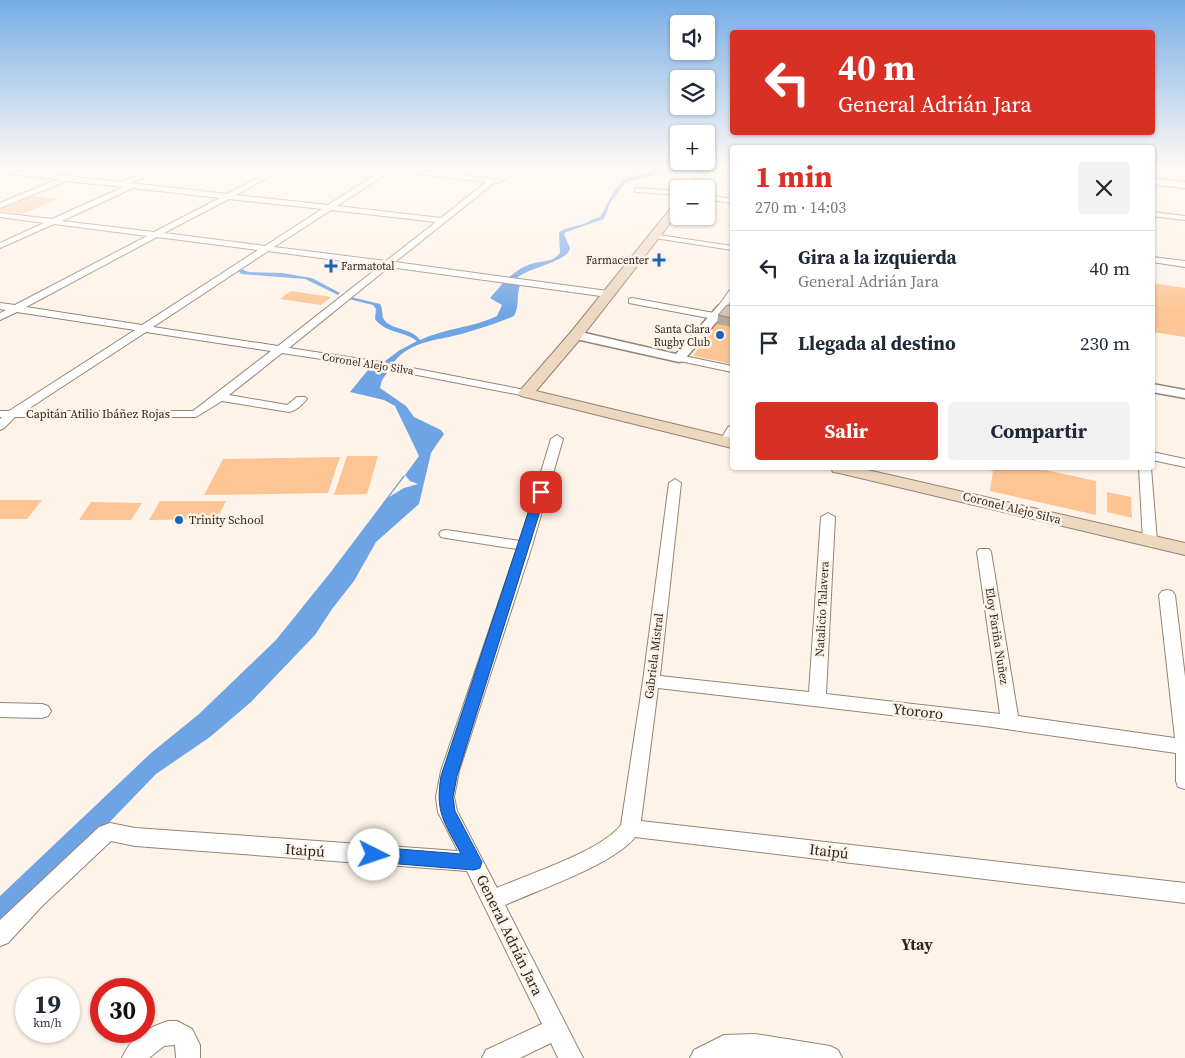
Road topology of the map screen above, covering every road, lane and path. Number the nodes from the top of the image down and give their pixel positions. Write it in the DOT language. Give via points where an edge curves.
graph roads {
  1 [pos="26,218"];
  2 [pos="61,218"];
  3 [pos="186,218"];
  4 [pos="313,218"];
  5 [pos="426,218"];
  6 [pos="669,218"];
  7 [pos="441,220"];
  8 [pos="53,222"];
  9 [pos="155,235"];
  10 [pos="655,236"];
  11 [pos="0,246"];
  12 [pos="730,248"];
  13 [pos="266,249"];
  14 [pos="1155,260"];
  15 [pos="386,264"];
  16 [pos="1185,264"];
  17 [pos="608,294"];
  18 [pos="730,297"];
  19 [pos="632,301"];
  20 [pos="0,306"];
  21 [pos="16,308"];
  22 [pos="723,311"];
  23 [pos="0,317"];
  24 [pos="145,328"];
  25 [pos="576,335"];
  26 [pos="279,349"];
  27 [pos="679,358"];
  28 [pos="730,369"];
  29 [pos="1155,389"];
  30 [pos="526,393"];
  31 [pos="1185,394"];
  32 [pos="220,397"];
  33 [pos="301,399"];
  34 [pos="6,414"];
  35 [pos="0,426"];
  36 [pos="730,438"];
  37 [pos="557,439"];
  38 [pos="1155,457"];
  39 [pos="1185,463"];
  40 [pos="848,470"];
  41 [pos="1145,470"];
  42 [pos="676,483"];
  43 [pos="828,517"];
  44 [pos="446,534"];
  45 [pos="1150,541"];
  46 [pos="524,546"];
  47 [pos="1185,549"];
  48 [pos="984,552"];
  49 [pos="1168,595"];
  50 [pos="651,681"];
  51 [pos="817,701"];
  52 [pos="0,710"];
  53 [pos="42,711"];
  54 [pos="1010,720"];
  55 [pos="1185,747"];
  56 [pos="1185,781"];
  57 [pos="630,828"];
  58 [pos="474,862"];
  59 [pos="1185,893"];
  60 [pos="492,900"];
  61 [pos="0,935"];
  62 [pos="556,1030"];
  63 [pos="134,1058"];
  64 [pos="188,1058"];
  65 [pos="494,1058"];
  66 [pos="571,1058"];
  67 [pos="702,1058"];
  68 [pos="830,1058"];
  1 -- 8 [label="street"];
  2 -- 8 [label="street"];
  3 -- 9 [label="street"];
  4 -- 13 [label="street"];
  5 -- 7 [label="street"];
  6 -- 10 [label="main road"];
  7 -- 15 [label="street"];
  8 -- 9 [label="street"];
  8 -- 11 [label="street"];
  9 -- 13 [label="street"];
  9 -- 21 [label="street"];
  10 -- 12 [label="street"];
  10 -- 17 [label="main road"];
  13 -- 15 [label="street"];
  13 -- 24 [label="street"];
  14 -- 16 [label="street"];
  15 -- 17 [label="street"];
  15 -- 26 [label="street"];
  17 -- 25 [label="main road"];
  18 -- 22 [label="street"];
  19 -- 22 [label="street"];
  20 -- 21 [label="street, Coronel Alejo Silva"];
  21 -- 23 [label="street"];
  21 -- 24 [label="street, Coronel Alejo Silva"];
  22 -- 27 [label="street"];
  24 -- 26 [label="street, Coronel Alejo Silva"];
  24 -- 34 [label="street"];
  25 -- 27 [label="street"];
  25 -- 30 [label="main road"];
  26 -- 30 [label="street, Coronel Alejo Silva"];
  26 -- 32 [label="street"];
  27 -- 28 [label="street"];
  29 -- 31 [label="street"];
  30 -- 36 [label="main road, Coronel Alejo Silva"];
  32 -- 33 [label="street" via="289,409"];
  32 -- 34 [label="street, Capitán Atilio Ibáñez Rojas" via="196,414"];
  34 -- 35 [label="street"];
  37 -- 46 [label="street, General Adrián Jara"];
  38 -- 39 [label="street"];
  40 -- 45 [label="main road, Coronel Alejo Silva"];
  41 -- 45 [label="street"];
  42 -- 50 [label="street, Gabriela Mistral"];
  43 -- 51 [label="street, Natalicio Talavera"];
  44 -- 46 [label="street"];
  45 -- 47 [label="main road, Coronel Alejo Silva"];
  46 -- 58 [label="street, General Adrián Jara" via="450,771 445,797 448,812"];
  48 -- 54 [label="street, Eloy Fariña Nuñez"];
  49 -- 55 [label="street"];
  50 -- 51 [label="street, Ytororo"];
  50 -- 57 [label="street, Gabriela Mistral"];
  51 -- 54 [label="street, Ytororo"];
  52 -- 53 [label="street"];
  54 -- 55 [label="street, Ytororo"];
  55 -- 56 [label="street"];
  57 -- 59 [label="street, Itaipú"];
  57 -- 60 [label="street" via="621,840 597,856"];
  58 -- 60 [label="street, General Adrián Jara"];
  58 -- 61 [label="street, Itaipú" via="106,833"];
  60 -- 62 [label="street, General Adrián Jara"];
  62 -- 65 [label="street"];
  62 -- 66 [label="street, General Adrián Jara"];
  63 -- 64 [label="street" via="149,1040 172,1032 187,1043"];
  67 -- 68 [label="street" via="724,1047 755,1046"];
}
